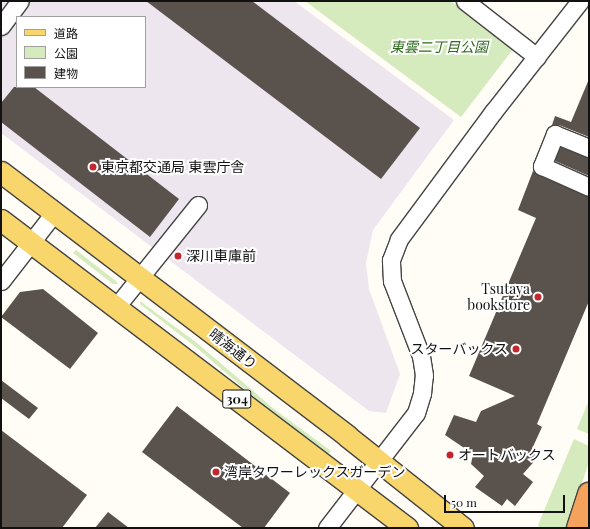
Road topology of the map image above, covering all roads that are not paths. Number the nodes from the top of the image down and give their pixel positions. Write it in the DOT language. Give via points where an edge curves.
graph roads {
  1 [pos="20,1"];
  2 [pos="580,1"];
  3 [pos="475,5"];
  4 [pos="1,26"];
  5 [pos="537,57"];
  6 [pos="589,148"];
  7 [pos="1,172"];
  8 [pos="589,187"];
  9 [pos="198,205"];
  10 [pos="54,213"];
  11 [pos="1,220"];
  12 [pos="30,243"];
  13 [pos="140,277"];
  14 [pos="1,281"];
  15 [pos="116,307"];
  16 [pos="379,461"];
  17 [pos="357,490"];
  18 [pos="589,494"];
  19 [pos="327,528"];
  20 [pos="407,528"];
  21 [pos="463,528"];
  22 [pos="578,528"];
  1 -- 4 [label="street"];
  2 -- 5 [label="street"];
  3 -- 5 [label="street"];
  5 -- 16 [label="street" via="424,204 394,249 391,260 392,280 421,356 424,383 416,413"];
  6 -- 8 [label="street" via="555,134 542,166"];
  7 -- 10 [label="main road, 晴海通り / 304"];
  9 -- 13 [label="street"];
  10 -- 12 [label="street"];
  10 -- 13 [label="main road, 晴海通り / 304"];
  11 -- 12 [label="main road, 304"];
  12 -- 14 [label="street"];
  12 -- 15 [label="main road, 304"];
  13 -- 15 [label="street"];
  13 -- 16 [label="main road, 晴海通り / 304"];
  15 -- 17 [label="main road, 304"];
  16 -- 17 [label="street"];
  16 -- 21 [label="main road, 晴海通り / 304"];
  17 -- 19 [label="street"];
  17 -- 20 [label="main road, 304"];
  18 -- 22 [label="highway"];
}
